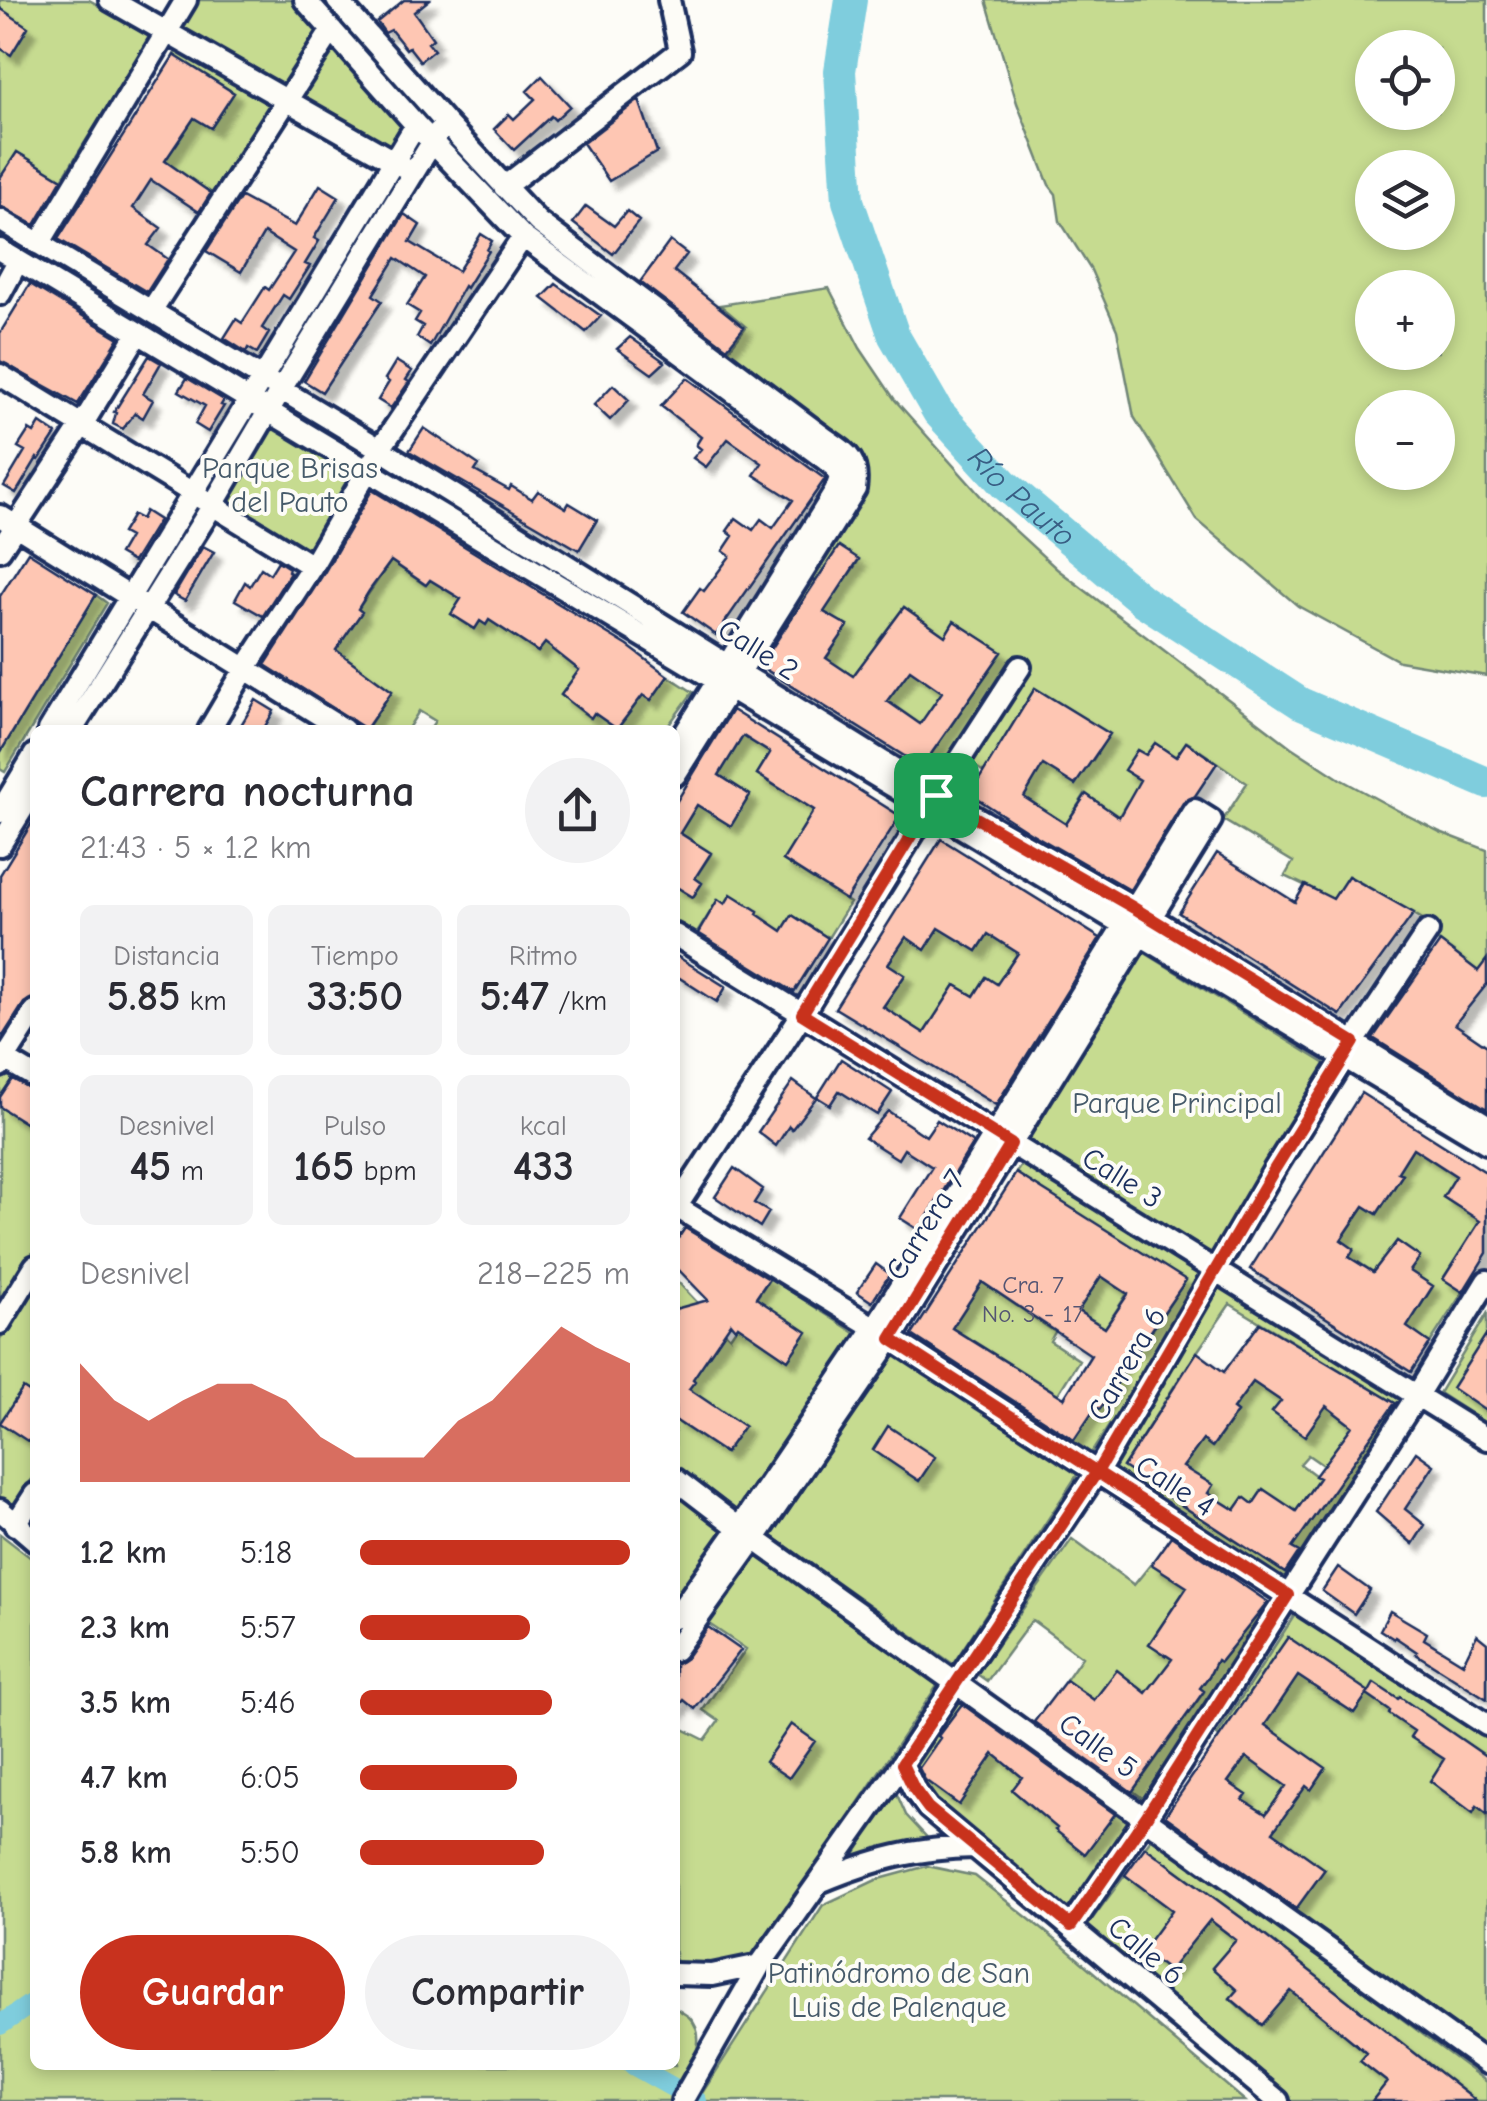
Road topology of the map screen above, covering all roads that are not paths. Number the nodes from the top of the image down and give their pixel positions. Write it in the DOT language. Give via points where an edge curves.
graph roads {
  1 [pos="110,0"];
  2 [pos="186,0"];
  3 [pos="304,0"];
  4 [pos="337,0"];
  5 [pos="669,0"];
  6 [pos="332,30"];
  7 [pos="166,32"];
  8 [pos="287,100"];
  9 [pos="445,122"];
  10 [pos="416,125"];
  11 [pos="433,142"];
  12 [pos="395,161"];
  13 [pos="414,172"];
  14 [pos="504,187"];
  15 [pos="0,220"];
  16 [pos="523,238"];
  17 [pos="40,244"];
  18 [pos="9,256"];
  19 [pos="0,294"];
  20 [pos="151,311"];
  21 [pos="138,333"];
  22 [pos="0,375"];
  23 [pos="262,378"];
  24 [pos="281,390"];
  25 [pos="248,399"];
  26 [pos="268,411"];
  27 [pos="82,425"];
  28 [pos="380,449"];
  29 [pos="367,470"];
  30 [pos="849,474"];
  31 [pos="192,493"];
  32 [pos="213,506"];
  33 [pos="7,521"];
  34 [pos="0,550"];
  35 [pos="312,566"];
  36 [pos="138,602"];
  37 [pos="1020,667"];
  38 [pos="245,669"];
  39 [pos="729,677"];
  40 [pos="53,725"];
  41 [pos="75,725"];
  42 [pos="212,725"];
  43 [pos="336,725"];
  44 [pos="680,742"];
  45 [pos="680,766"];
  46 [pos="30,767"];
  47 [pos="17,801"];
  48 [pos="933,801"];
  49 [pos="1203,815"];
  50 [pos="0,846"];
  51 [pos="1137,921"];
  52 [pos="1428,931"];
  53 [pos="680,938"];
  54 [pos="802,1014"];
  55 [pos="30,1018"];
  56 [pos="1349,1050"];
  57 [pos="2,1060"];
  58 [pos="30,1074"];
  59 [pos="1487,1125"];
  60 [pos="1003,1139"];
  61 [pos="1487,1143"];
  62 [pos="680,1202"];
  63 [pos="680,1210"];
  64 [pos="1215,1270"];
  65 [pos="30,1274"];
  66 [pos="1487,1282"];
  67 [pos="0,1323"];
  68 [pos="883,1334"];
  69 [pos="1417,1396"];
  70 [pos="1487,1439"];
  71 [pos="1097,1472"];
  72 [pos="680,1483"];
  73 [pos="30,1498"];
  74 [pos="8,1518"];
  75 [pos="747,1533"];
  76 [pos="30,1536"];
  77 [pos="1288,1595"];
  78 [pos="680,1612"];
  79 [pos="680,1642"];
  80 [pos="957,1682"];
  81 [pos="1487,1724"];
  82 [pos="902,1764"];
  83 [pos="1146,1817"];
  84 [pos="975,1847"];
  85 [pos="820,1881"];
  86 [pos="1071,1926"];
  87 [pos="760,1965"];
  88 [pos="680,1974"];
  89 [pos="1487,2063"];
  90 [pos="682,2101"];
  91 [pos="1278,2101"];
  1 -- 7 [label="street"];
  2 -- 7 [label="street"];
  3 -- 6 [label="street"];
  4 -- 9 [label="street"];
  5 -- 14 [label="street" via="680,52"];
  6 -- 8 [label="street"];
  6 -- 10 [label="street"];
  7 -- 8 [label="street"];
  7 -- 17 [label="street"];
  8 -- 12 [label="street"];
  8 -- 20 [label="street"];
  9 -- 11 [label="street"];
  9 -- 14 [label="street"];
  10 -- 11 [label="street"];
  10 -- 12 [label="street"];
  11 -- 13 [label="street"];
  11 -- 16 [label="street"];
  12 -- 13 [label="street"];
  12 -- 23 [label="street"];
  13 -- 24 [label="street"];
  14 -- 30 [label="street" via="538,222 849,457"];
  15 -- 17 [label="street, Calle 2"];
  16 -- 28 [label="street"];
  16 -- 30 [label="street"];
  17 -- 20 [label="street, Calle 2"];
  18 -- 19 [label="street"];
  18 -- 21 [label="street, Calle 2"];
  20 -- 23 [label="street, Calle 2"];
  21 -- 25 [label="street, Calle 2"];
  21 -- 27 [label="street"];
  22 -- 27 [label="street"];
  23 -- 24 [label="street, Calle 2"];
  23 -- 25 [label="street"];
  24 -- 26 [label="street"];
  24 -- 28 [label="street, Calle 2"];
  25 -- 26 [label="street, Calle 2"];
  25 -- 31 [label="street"];
  26 -- 29 [label="street, Calle 2"];
  26 -- 32 [label="street"];
  27 -- 31 [label="street"];
  27 -- 33 [label="street"];
  28 -- 29 [label="street"];
  28 -- 39 [label="street, Calle 2"];
  29 -- 35 [label="street"];
  29 -- 39 [label="street, Calle 2"];
  30 -- 39 [label="street" via="855,490"];
  31 -- 32 [label="street"];
  31 -- 36 [label="street"];
  32 -- 35 [label="street"];
  32 -- 36 [label="street"];
  33 -- 34 [label="street"];
  33 -- 36 [label="street"];
  35 -- 38 [label="street"];
  36 -- 38 [label="street"];
  36 -- 40 [label="street"];
  36 -- 41 [label="street"];
  37 -- 48 [label="street"];
  38 -- 42 [label="street"];
  38 -- 43 [label="street"];
  39 -- 44 [label="street"];
  39 -- 45 [label="street"];
  39 -- 48 [label="street, Calle 2"];
  46 -- 47 [label="street"];
  47 -- 50 [label="street"];
  48 -- 51 [label="street, Calle 2"];
  48 -- 54 [label="street"];
  49 -- 51 [label="street, Carrera 7"];
  51 -- 56 [label="street, Calle 2"];
  51 -- 60 [label="street, Carrera 7"];
  52 -- 56 [label="street, Carrera 6"];
  53 -- 54 [label="street, Calle 3"];
  54 -- 60 [label="street, Calle 3"];
  54 -- 62 [label="street"];
  55 -- 57 [label="street"];
  56 -- 59 [label="street, Calle 2"];
  56 -- 61 [label="street, Calle 2"];
  56 -- 64 [label="street, Carrera 6"];
  57 -- 58 [label="street"];
  60 -- 64 [label="street, Calle 3"];
  60 -- 68 [label="street, Carrera 7"];
  63 -- 68 [label="street, Calle 4"];
  64 -- 69 [label="street, Calle 3"];
  64 -- 71 [label="street, Carrera 6"];
  65 -- 67 [label="street"];
  66 -- 69 [label="street"];
  68 -- 71 [label="street, Calle 4"];
  68 -- 75 [label="street, Carrera 7"];
  69 -- 70 [label="street, Calle 3"];
  69 -- 77 [label="street"];
  71 -- 77 [label="street, Calle 4"];
  71 -- 80 [label="street, Carrera 6"];
  72 -- 75 [label="street, Calle 5"];
  73 -- 74 [label="street"];
  74 -- 76 [label="street"];
  75 -- 78 [label="street, Carrera 7"];
  75 -- 79 [label="street, Carrera 7"];
  75 -- 80 [label="street, Calle 5"];
  77 -- 81 [label="street, Calle 4"];
  77 -- 83 [label="street"];
  80 -- 82 [label="street, Carrera 6"];
  80 -- 83 [label="street, Calle 5"];
  82 -- 84 [label="street, Calle 6" via="928,1808"];
  82 -- 85 [label="street, Carrera 6"];
  83 -- 86 [label="street"];
  83 -- 89 [label="street, Calle 5"];
  84 -- 85 [label="street" via="887,1857"];
  84 -- 86 [label="street, Calle 6"];
  85 -- 87 [label="street, Carrera 6"];
  86 -- 91 [label="street, Calle 6"];
  87 -- 88 [label="street" via="712,1976"];
  87 -- 90 [label="street, Carrera 6"];
}
